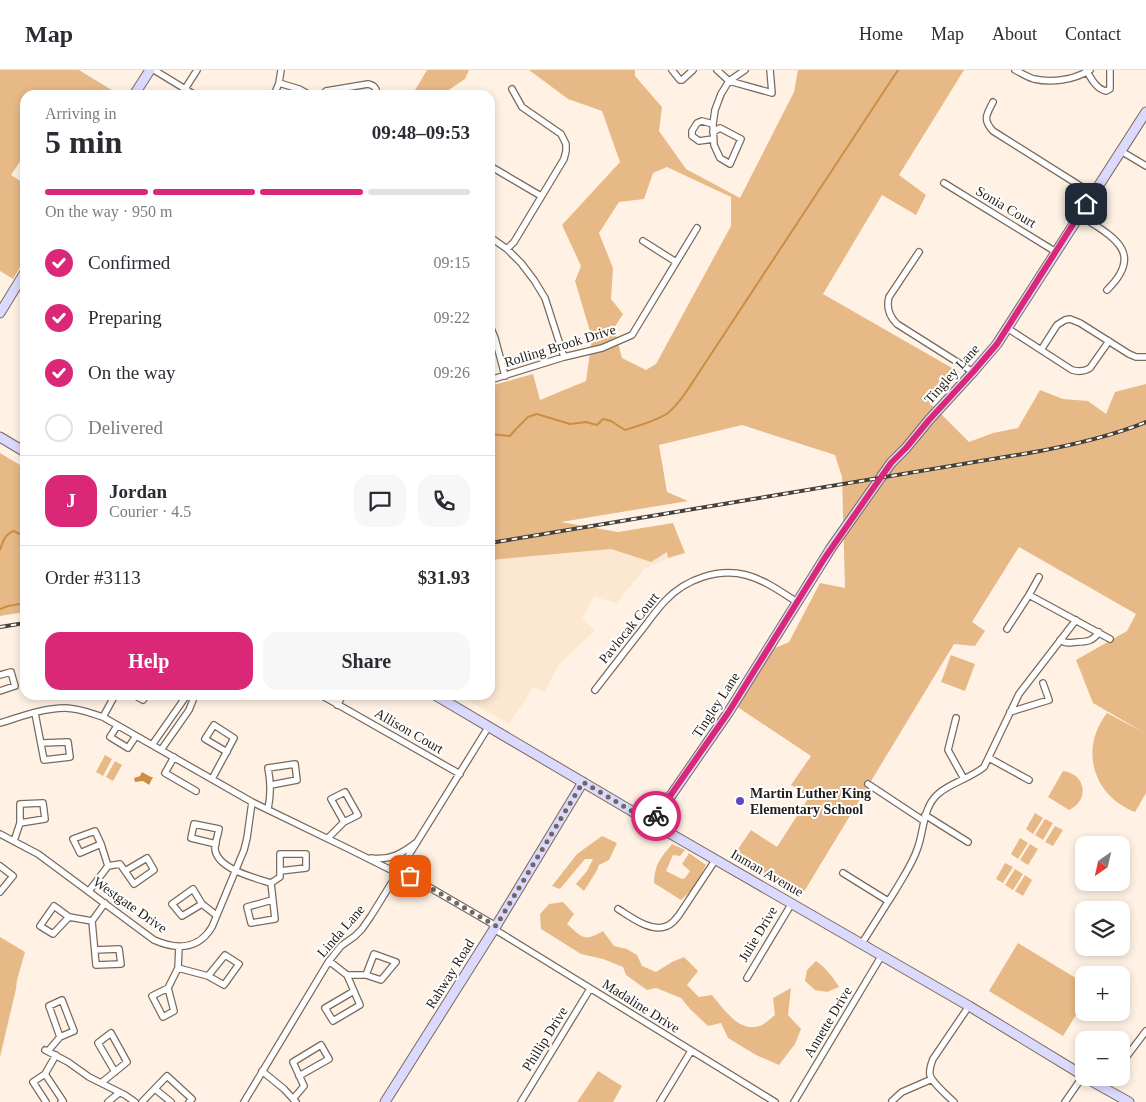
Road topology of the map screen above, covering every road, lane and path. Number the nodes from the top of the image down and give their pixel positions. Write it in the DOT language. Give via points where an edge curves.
graph roads {
  1 [pos="197,70"];
  2 [pos="282,70"];
  3 [pos="672,70"];
  4 [pos="693,70"];
  5 [pos="717,70"];
  6 [pos="745,70"];
  7 [pos="770,70"];
  8 [pos="1015,70"];
  9 [pos="1110,70"];
  10 [pos="148,71"];
  11 [pos="1088,71"];
  12 [pos="728,81"];
  13 [pos="279,82"];
  14 [pos="185,89"];
  15 [pos="512,89"];
  16 [pos="137,90"];
  17 [pos="276,90"];
  18 [pos="301,90"];
  19 [pos="332,90"];
  20 [pos="376,90"];
  21 [pos="993,102"];
  22 [pos="1146,112"];
  23 [pos="713,124"];
  24 [pos="714,132"];
  25 [pos="713,139"];
  26 [pos="1121,151"];
  27 [pos="1146,166"];
  28 [pos="495,169"];
  29 [pos="944,183"];
  30 [pos="1093,194"];
  31 [pos="541,196"];
  32 [pos="1079,215"];
  33 [pos="697,228"];
  34 [pos="495,240"];
  35 [pos="643,241"];
  36 [pos="508,249"];
  37 [pos="919,252"];
  38 [pos="1056,252"];
  39 [pos="676,262"];
  40 [pos="20,280"];
  41 [pos="1107,290"];
  42 [pos="0,313"];
  43 [pos="1007,328"];
  44 [pos="495,338"];
  45 [pos="1109,341"];
  46 [pos="1041,350"];
  47 [pos="564,357"];
  48 [pos="1146,357"];
  49 [pos="973,372"];
  50 [pos="505,376"];
  51 [pos="495,379"];
  52 [pos="0,437"];
  53 [pos="20,449"];
  54 [pos="1038,577"];
  55 [pos="1029,595"];
  56 [pos="797,602"];
  57 [pos="1076,620"];
  58 [pos="1007,629"];
  59 [pos="1099,632"];
  60 [pos="1110,639"];
  61 [pos="1060,640"];
  62 [pos="0,675"];
  63 [pos="1043,683"];
  64 [pos="0,690"];
  65 [pos="595,690"];
  66 [pos="112,700"];
  67 [pos="184,700"];
  68 [pos="193,700"];
  69 [pos="330,700"];
  70 [pos="340,700"];
  71 [pos="444,700"];
  72 [pos="338,705"];
  73 [pos="1010,712"];
  74 [pos="35,713"];
  75 [pos="103,717"];
  76 [pos="956,718"];
  77 [pos="0,723"];
  78 [pos="117,726"];
  79 [pos="489,726"];
  80 [pos="136,736"];
  81 [pos="42,743"];
  82 [pos="152,745"];
  83 [pos="162,750"];
  84 [pos="227,752"];
  85 [pos="174,757"];
  86 [pos="989,758"];
  87 [pos="460,774"];
  88 [pos="212,779"];
  89 [pos="964,779"];
  90 [pos="1029,780"];
  91 [pos="583,782"];
  92 [pos="868,784"];
  93 [pos="271,785"];
  94 [pos="196,791"];
  95 [pos="252,802"];
  96 [pos="268,810"];
  97 [pos="925,818"];
  98 [pos="20,822"];
  99 [pos="344,822"];
  100 [pos="652,823"];
  101 [pos="0,834"];
  102 [pos="328,838"];
  103 [pos="420,839"];
  104 [pos="14,840"];
  105 [pos="968,842"];
  106 [pos="101,844"];
  107 [pos="216,844"];
  108 [pos="353,850"];
  109 [pos="716,859"];
  110 [pos="0,866"];
  111 [pos="108,866"];
  112 [pos="235,870"];
  113 [pos="125,871"];
  114 [pos="280,871"];
  115 [pos="843,873"];
  116 [pos="399,874"];
  117 [pos="410,876"];
  118 [pos="271,883"];
  119 [pos="89,891"];
  120 [pos="0,892"];
  121 [pos="272,900"];
  122 [pos="888,901"];
  123 [pos="105,903"];
  124 [pos="792,903"];
  125 [pos="202,904"];
  126 [pos="618,908"];
  127 [pos="216,915"];
  128 [pos="69,917"];
  129 [pos="92,921"];
  130 [pos="495,928"];
  131 [pos="862,943"];
  132 [pos="179,947"];
  133 [pos="95,950"];
  134 [pos="882,955"];
  135 [pos="329,961"];
  136 [pos="178,968"];
  137 [pos="347,975"];
  138 [pos="366,975"];
  139 [pos="208,976"];
  140 [pos="747,978"];
  141 [pos="168,988"];
  142 [pos="590,989"];
  143 [pos="354,990"];
  144 [pos="969,1006"];
  145 [pos="1146,1030"];
  146 [pos="60,1037"];
  147 [pos="691,1051"];
  148 [pos="1130,1052"];
  149 [pos="56,1056"];
  150 [pos="1075,1071"];
  151 [pos="115,1072"];
  152 [pos="262,1072"];
  153 [pos="46,1074"];
  154 [pos="299,1076"];
  155 [pos="932,1079"];
  156 [pos="101,1084"];
  157 [pos="1077,1086"];
  158 [pos="1101,1086"];
  159 [pos="1104,1088"];
  160 [pos="156,1089"];
  161 [pos="119,1093"];
  162 [pos="295,1100"];
  163 [pos="892,1101"];
  164 [pos="46,1102"];
  165 [pos="60,1102"];
  166 [pos="108,1102"];
  167 [pos="135,1102"];
  168 [pos="142,1102"];
  169 [pos="171,1102"];
  170 [pos="189,1102"];
  171 [pos="244,1102"];
  172 [pos="386,1102"];
  173 [pos="521,1102"];
  174 [pos="660,1102"];
  175 [pos="775,1102"];
  176 [pos="794,1102"];
  177 [pos="954,1102"];
  178 [pos="1065,1102"];
  179 [pos="1129,1102"];
  1 -- 14 [label="street"];
  2 -- 13 [label="street"];
  3 -- 4 [label="street" via="680,80"];
  5 -- 12 [label="street"];
  6 -- 12 [label="street"];
  7 -- 12 [label="street" via="772,93"];
  8 -- 11 [label="street" via="1044,80 1068,79"];
  9 -- 11 [label="street" via="1110,89 1106,91 1100,89"];
  10 -- 14 [label="street"];
  10 -- 16 [label="street"];
  12 -- 23 [label="street" via="715,110"];
  13 -- 17 [label="street"];
  13 -- 18 [label="street"];
  15 -- 31 [label="street" via="522,108 561,134 566,144 564,159"];
  19 -- 20 [label="street" via="368,84"];
  21 -- 30 [label="street" via="986,120 993,131"];
  22 -- 26 [label="street, Tingley Lane"];
  23 -- 24 [label="street"];
  23 -- 25 [label="street" via="697,123 692,136 699,141"];
  24 -- 25 [label="street"];
  24 -- 25 [label="street" via="720,128 740,139 730,164 720,158"];
  26 -- 27 [label="street"];
  26 -- 30 [label="street, Tingley Lane"];
  28 -- 31 [label="street"];
  29 -- 38 [label="street, Sonia Court"];
  30 -- 32 [label="street, Tingley Lane"];
  31 -- 36 [label="street"];
  32 -- 38 [label="street, Tingley Lane"];
  32 -- 41 [label="street" via="1113,236 1126,250 1125,271"];
  33 -- 39 [label="street, Rolling Brook Drive"];
  34 -- 36 [label="street"];
  35 -- 39 [label="street"];
  36 -- 47 [label="street" via="545,298"];
  37 -- 49 [label="street" via="889,297 887,304 891,318"];
  38 -- 43 [label="street, Tingley Lane"];
  39 -- 47 [label="street, Rolling Brook Drive" via="632,335 602,348"];
  40 -- 42 [label="street"];
  43 -- 46 [label="street"];
  43 -- 49 [label="street, Tingley Lane"];
  44 -- 50 [label="street"];
  45 -- 46 [label="street" via="1090,368 1082,372 1072,370"];
  45 -- 46 [label="street" via="1070,319 1057,326"];
  45 -- 48 [label="street" via="1136,357"];
  47 -- 50 [label="street, Rolling Brook Drive"];
  49 -- 56 [label="street, Tingley Lane" via="891,463"];
  50 -- 51 [label="street, Rolling Brook Drive"];
  52 -- 53 [label="street"];
  54 -- 55 [label="street"];
  55 -- 57 [label="street"];
  55 -- 58 [label="street"];
  56 -- 65 [label="street, Pavlocak Court" via="759,579 746,575 721,573 690,582 666,600"];
  56 -- 100 [label="street, Tingley Lane" via="728,713"];
  57 -- 59 [label="street"];
  57 -- 61 [label="street"];
  59 -- 60 [label="street"];
  59 -- 61 [label="street" via="1088,642 1066,644"];
  61 -- 73 [label="street" via="1018,694"];
  62 -- 64 [label="street" via="11,672 15,686"];
  63 -- 73 [label="street" via="1049,700"];
  66 -- 75 [label="street"];
  67 -- 82 [label="street"];
  68 -- 83 [label="street"];
  69 -- 72 [label="street, Allison Court"];
  70 -- 72 [label="street"];
  71 -- 79 [label="street, Inman Avenue"];
  72 -- 87 [label="street, Allison Court"];
  73 -- 86 [label="street"];
  74 -- 75 [label="street" via="64,708"];
  74 -- 77 [label="street"];
  74 -- 81 [label="street"];
  75 -- 78 [label="street"];
  76 -- 89 [label="street" via="948,750"];
  78 -- 80 [label="street"];
  78 -- 80 [label="street" via="110,738 128,748"];
  79 -- 87 [label="street, Linda Lane"];
  79 -- 91 [label="street, Inman Avenue"];
  80 -- 82 [label="street"];
  81 -- 81 [label="street" via="44,760 70,757 68,742"];
  82 -- 83 [label="street"];
  83 -- 85 [label="street"];
  84 -- 84 [label="street" via="234,738 214,725 204,739"];
  84 -- 88 [label="street"];
  85 -- 88 [label="street"];
  85 -- 94 [label="street" via="165,774"];
  86 -- 89 [label="street" via="977,773"];
  86 -- 90 [label="street"];
  87 -- 103 [label="street, Linda Lane"];
  88 -- 95 [label="street"];
  89 -- 97 [label="street" via="938,794"];
  91 -- 100 [label="street, Inman Avenue"];
  91 -- 130 [label="street, Rahway Road"];
  92 -- 97 [label="street"];
  93 -- 93 [label="street" via="268,768 295,764 297,780"];
  93 -- 96 [label="street"];
  95 -- 96 [label="street"];
  95 -- 112 [label="street" via="244,850"];
  96 -- 102 [label="street"];
  97 -- 105 [label="street"];
  97 -- 122 [label="street" via="912,863"];
  98 -- 98 [label="street" via="45,818 43,803 20,804"];
  98 -- 104 [label="street"];
  99 -- 99 [label="street" via="358,815 345,792 332,799"];
  99 -- 102 [label="street"];
  100 -- 109 [label="street, Inman Avenue"];
  101 -- 104 [label="street, Westgate Drive"];
  102 -- 108 [label="street"];
  103 -- 108 [label="street" via="405,852 388,858 373,858"];
  103 -- 116 [label="street, Linda Lane"];
  104 -- 119 [label="street, Westgate Drive"];
  106 -- 106 [label="street" via="80,853 73,839 95,831"];
  106 -- 111 [label="street"];
  107 -- 107 [label="street" via="219,829 194,824 191,838"];
  107 -- 112 [label="street" via="218,858"];
  108 -- 116 [label="street"];
  109 -- 124 [label="street, Inman Avenue"];
  109 -- 126 [label="street" via="679,915 667,927 649,926"];
  110 -- 120 [label="street" via="13,876"];
  111 -- 113 [label="street" via="120,864"];
  111 -- 119 [label="street"];
  112 -- 118 [label="street"];
  112 -- 127 [label="street"];
  113 -- 113 [label="street" via="134,884 154,870 146,858"];
  114 -- 114 [label="street" via="280,854 306,854 306,868"];
  114 -- 118 [label="street" via="280,878"];
  115 -- 122 [label="street"];
  116 -- 135 [label="street, Linda Lane" via="362,929"];
  117 -- 130 [label="street, Madaline Drive"];
  118 -- 121 [label="street"];
  119 -- 123 [label="street, Westgate Drive"];
  121 -- 121 [label="street" via="275,918 250,923 247,907"];
  122 -- 131 [label="street"];
  123 -- 129 [label="street"];
  123 -- 132 [label="street, Westgate Drive" via="154,940"];
  124 -- 131 [label="street, Inman Avenue"];
  124 -- 140 [label="street, Julie Drive"];
  125 -- 125 [label="street" via="193,889 172,904 182,916"];
  125 -- 127 [label="street"];
  127 -- 132 [label="street" via="203,938"];
  128 -- 128 [label="street" via="53,934 40,926 54,906"];
  128 -- 129 [label="street"];
  129 -- 133 [label="street"];
  130 -- 142 [label="street, Madaline Drive"];
  130 -- 172 [label="street, Rahway Road"];
  131 -- 134 [label="street, Inman Avenue"];
  132 -- 136 [label="street"];
  133 -- 133 [label="street" via="96,965 121,964 119,949"];
  134 -- 144 [label="street, Inman Avenue"];
  134 -- 176 [label="street, Annette Drive"];
  135 -- 137 [label="street"];
  135 -- 152 [label="street, Linda Lane"];
  136 -- 139 [label="street"];
  136 -- 141 [label="street"];
  137 -- 138 [label="street"];
  137 -- 143 [label="street"];
  138 -- 138 [label="street" via="374,954 396,962 381,980"];
  139 -- 139 [label="street" via="224,985 239,964 225,956"];
  141 -- 141 [label="street" via="174,1011 163,1017 152,996"];
  142 -- 147 [label="street, Madaline Drive"];
  142 -- 173 [label="street, Phillip Drive"];
  143 -- 143 [label="street" via="360,1005 333,1021 325,1008"];
  144 -- 150 [label="street, Inman Avenue"];
  144 -- 155 [label="street" via="933,1059"];
  145 -- 148 [label="street"];
  146 -- 146 [label="street" via="74,1031 62,1000 49,1006"];
  146 -- 149 [label="street" via="47,1050"];
  147 -- 174 [label="street"];
  147 -- 175 [label="street, Madaline Drive"];
  149 -- 153 [label="street"];
  149 -- 156 [label="street"];
  151 -- 151 [label="street" via="127,1062 111,1033 98,1042"];
  151 -- 156 [label="street"];
  152 -- 162 [label="street"];
  152 -- 171 [label="street, Linda Lane"];
  153 -- 164 [label="street" via="33,1082"];
  153 -- 165 [label="street"];
  154 -- 154 [label="street" via="293,1062 321,1045 329,1059"];
  154 -- 162 [label="street" via="304,1086"];
  155 -- 163 [label="street" via="902,1092"];
  155 -- 177 [label="street"];
  156 -- 161 [label="street"];
  157 -- 178 [label="street"];
  158 -- 159 [label="street, Inman Avenue"];
  159 -- 179 [label="street, Inman Avenue"];
  160 -- 168 [label="street"];
  160 -- 169 [label="street"];
  160 -- 170 [label="street" via="167,1076 192,1099"];
  161 -- 166 [label="street"];
  161 -- 167 [label="street"];
}
